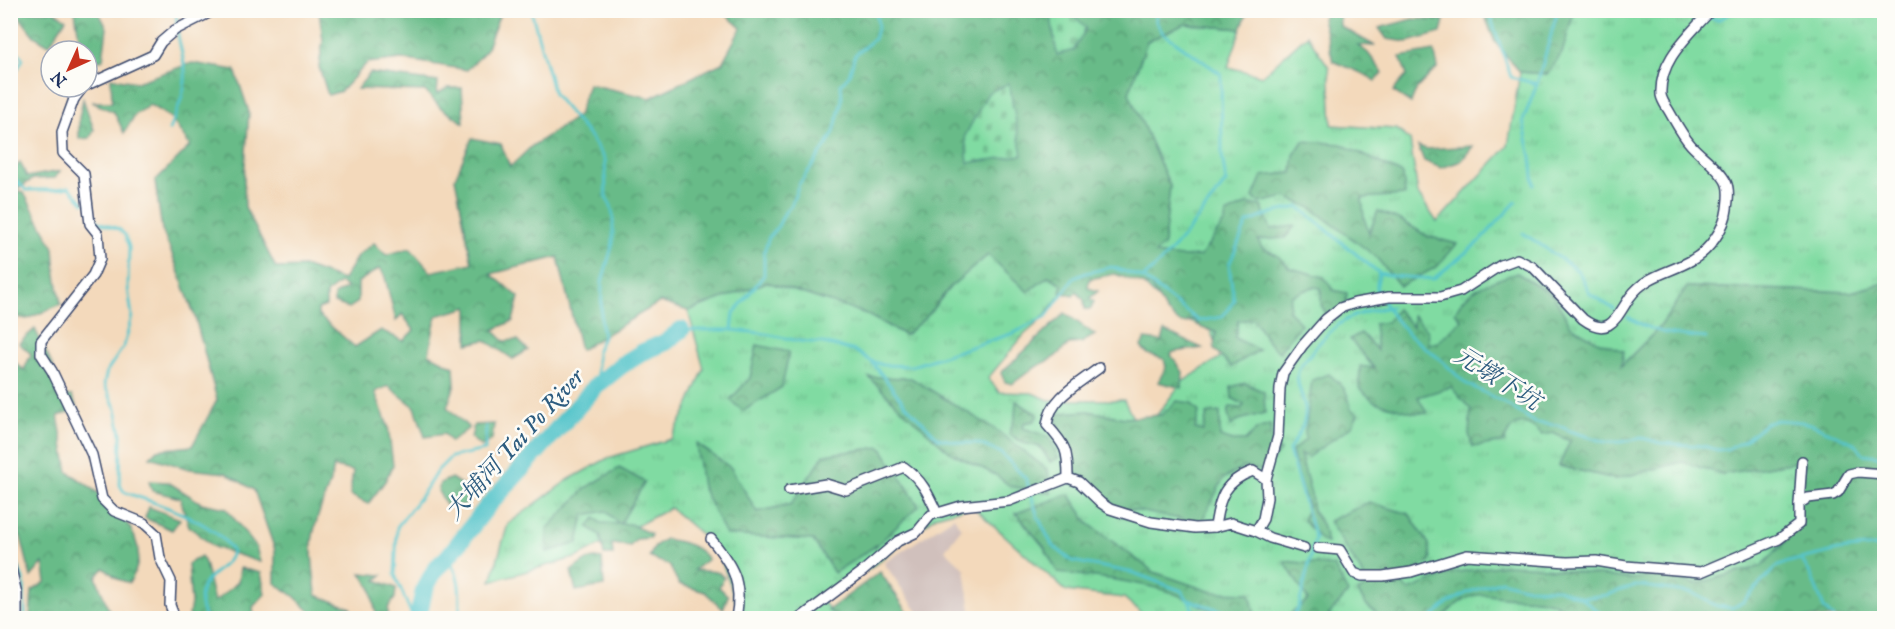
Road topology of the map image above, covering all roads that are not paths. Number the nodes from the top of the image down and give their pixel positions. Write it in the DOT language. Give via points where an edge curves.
graph roads {
  1 [pos="215,10"];
  2 [pos="1711,10"];
  3 [pos="99,80"];
  4 [pos="74,99"];
  5 [pos="1098,368"];
  6 [pos="1802,460"];
  7 [pos="1884,474"];
  8 [pos="1068,478"];
  9 [pos="1266,480"];
  10 [pos="789,490"];
  11 [pos="1799,504"];
  12 [pos="937,513"];
  13 [pos="1215,527"];
  14 [pos="1256,531"];
  15 [pos="711,538"];
  16 [pos="1304,548"];
  17 [pos="1318,548"];
  18 [pos="10,564"];
  19 [pos="17,618"];
  20 [pos="175,618"];
  21 [pos="736,618"];
  22 [pos="800,618"];
  1 -- 3 [label="street" via="176,30 153,55"];
  2 -- 9 [label="street" via="1674,50 1661,94 1690,144 1726,182 1726,217 1715,239 1693,260 1658,274 1635,291 1618,319 1602,327 1583,319 1533,267 1517,259 1461,291 1440,297 1389,297 1340,308 1310,336 1283,373 1278,436"];
  4 -- 20 [label="street" via="62,132 63,153 84,174 90,224 98,234 100,260 93,275 41,341 40,354 92,455 102,499 156,534 160,558 171,581 170,605"];
  5 -- 8 [label="street" via="1061,397 1049,413 1047,425 1062,441 1068,455"];
  6 -- 11 [label="street"];
  7 -- 11 [label="street" via="1849,474 1833,495 1808,498"];
  8 -- 12 [label="street" via="1009,501"];
  8 -- 13 [label="street" via="1120,512 1151,522"];
  9 -- 13 [label="street" via="1253,471 1233,481 1221,497"];
  9 -- 14 [label="street" via="1266,508"];
  10 -- 12 [label="street" via="826,484 846,490 904,467 917,476"];
  11 -- 17 [label="street" via="1799,524 1779,539 1701,572 1596,561 1467,555 1411,572 1371,577 1354,573 1340,550"];
  12 -- 22 [label="street"];
  13 -- 14 [label="street" via="1231,523"];
  14 -- 16 [label="street"];
  15 -- 21 [label="street" via="729,561 738,581"];
  18 -- 19 [label="street" via="17,594"];
}
